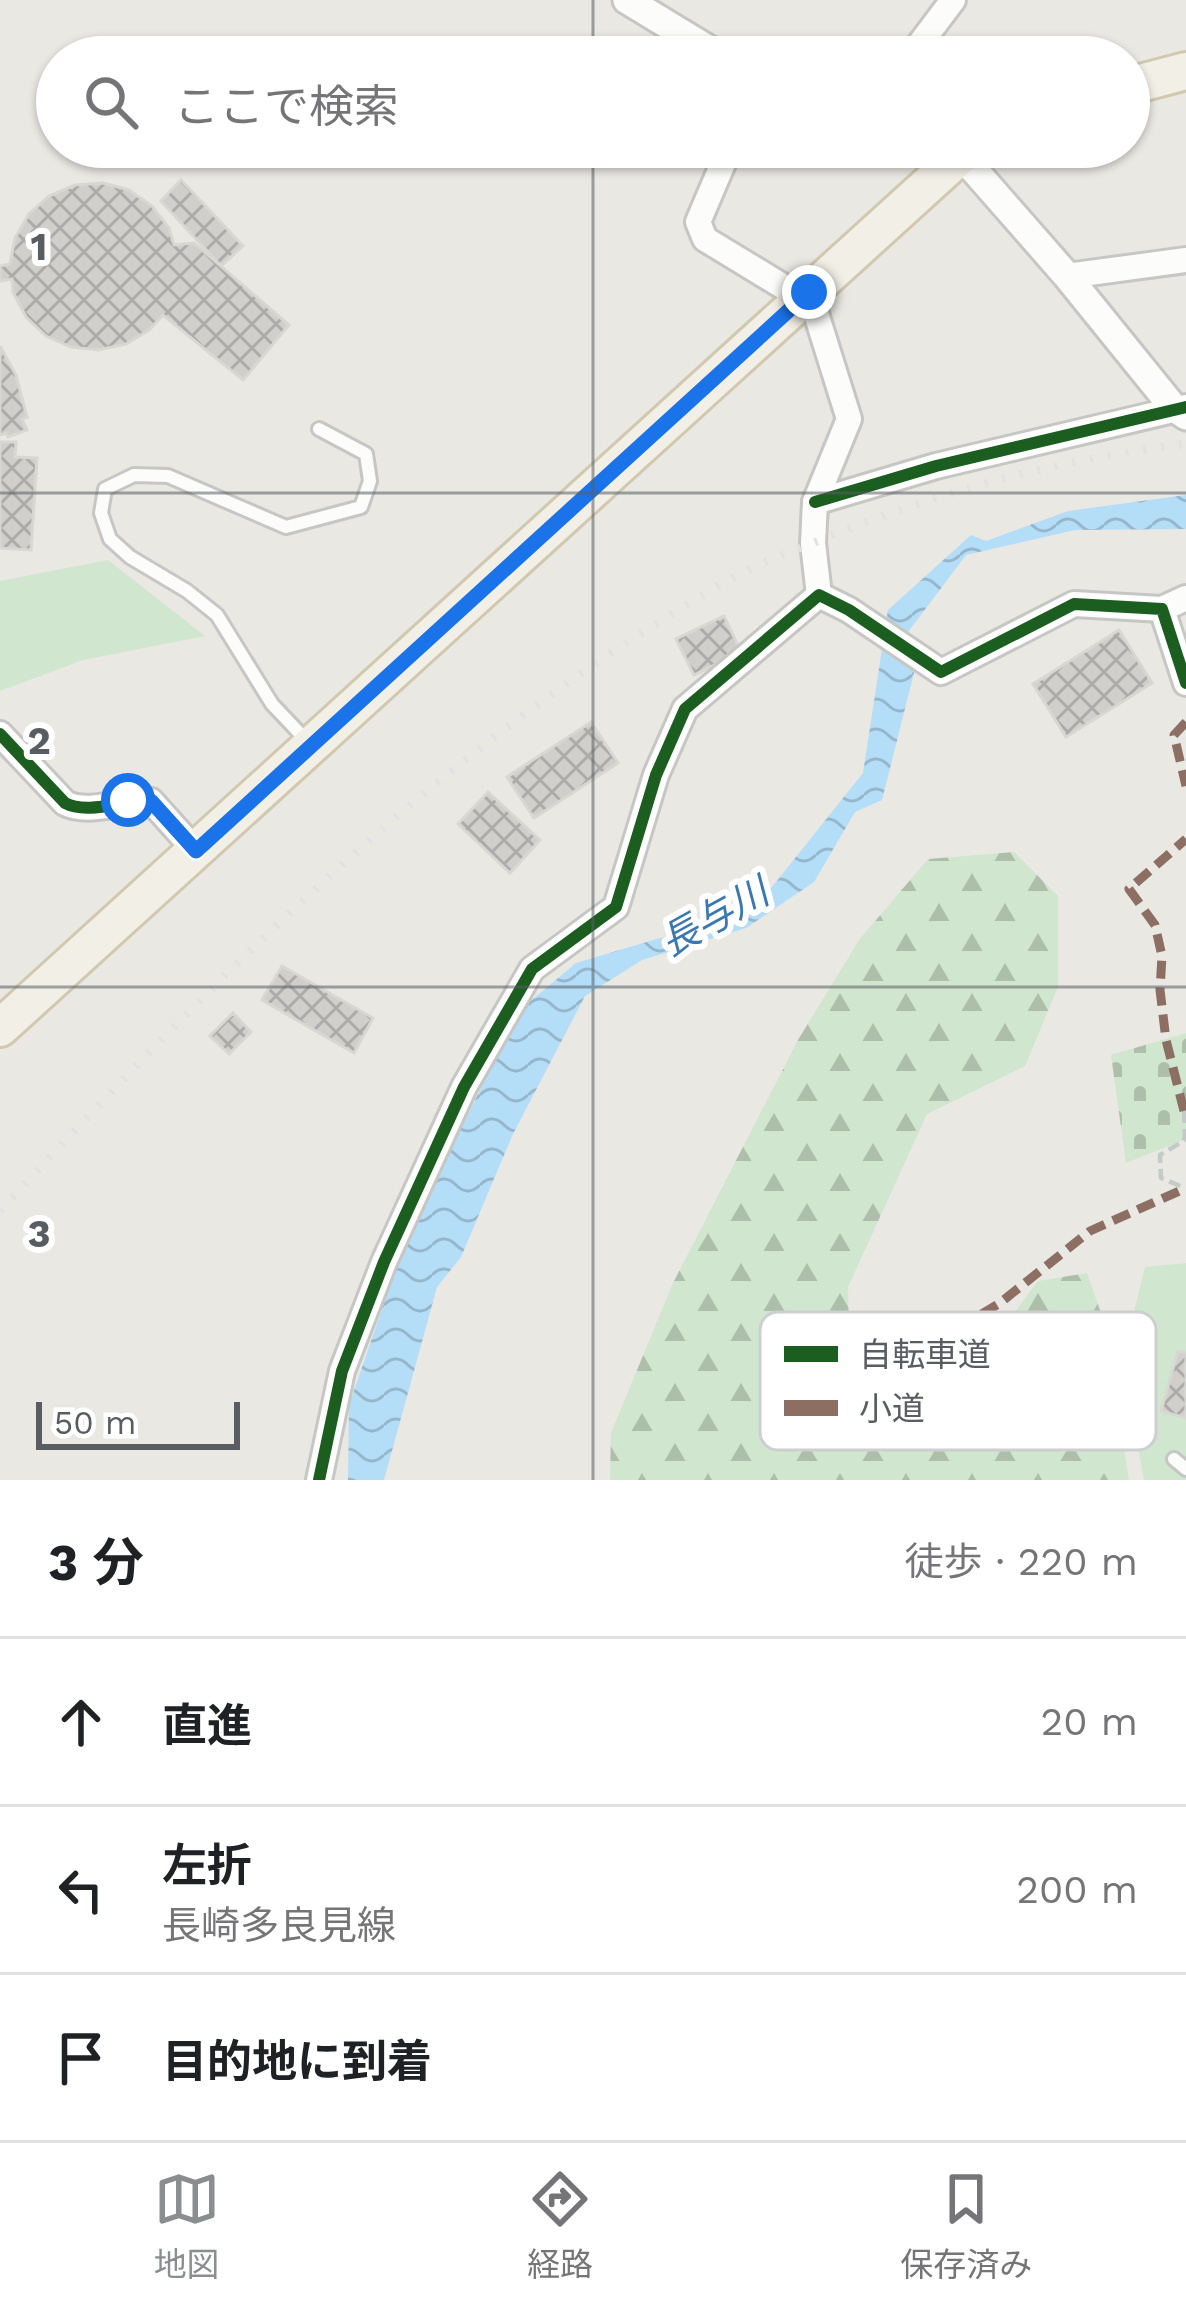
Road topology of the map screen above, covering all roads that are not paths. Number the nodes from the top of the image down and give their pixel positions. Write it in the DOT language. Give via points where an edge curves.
graph roads {
  1 [pos="627,0"];
  2 [pos="952,0"];
  3 [pos="686,36"];
  4 [pos="925,36"];
  5 [pos="1186,71"];
  6 [pos="1150,80"];
  7 [pos="721,168"];
  8 [pos="941,168"];
  9 [pos="975,168"];
  10 [pos="1186,260"];
  11 [pos="1067,277"];
  12 [pos="805,295"];
  13 [pos="1182,410"];
  14 [pos="319,429"];
  15 [pos="815,502"];
  16 [pos="819,595"];
  17 [pos="1186,598"];
  18 [pos="1162,609"];
  19 [pos="1186,682"];
  20 [pos="0,734"];
  21 [pos="312,746"];
  22 [pos="196,851"];
  23 [pos="0,1028"];
  24 [pos="1174,1459"];
  25 [pos="1186,1469"];
  26 [pos="319,1480"];
  1 -- 3 [label="street"];
  2 -- 4 [label="street"];
  5 -- 6 [label="main road"];
  7 -- 12 [label="street" via="698,221 705,239"];
  8 -- 12 [label="main road"];
  9 -- 11 [label="street"];
  10 -- 11 [label="street"];
  11 -- 13 [label="street"];
  12 -- 15 [label="street" via="849,419"];
  12 -- 21 [label="main road"];
  13 -- 15 [label="street"];
  14 -- 21 [label="lane" via="366,454 370,481 361,507 286,527 168,476 134,475 106,489 101,513 110,539 130,557 217,615 272,704"];
  15 -- 16 [label="street"];
  16 -- 18 [label="street" via="941,672 1074,604"];
  16 -- 26 [label="street" via="685,709 616,907 532,969 464,1087 342,1371"];
  17 -- 18 [label="street"];
  18 -- 19 [label="street"];
  20 -- 22 [label="street" via="65,803 76,809 151,801"];
  21 -- 22 [label="main road"];
  22 -- 23 [label="main road"];
  24 -- 25 [label="lane"];
}
